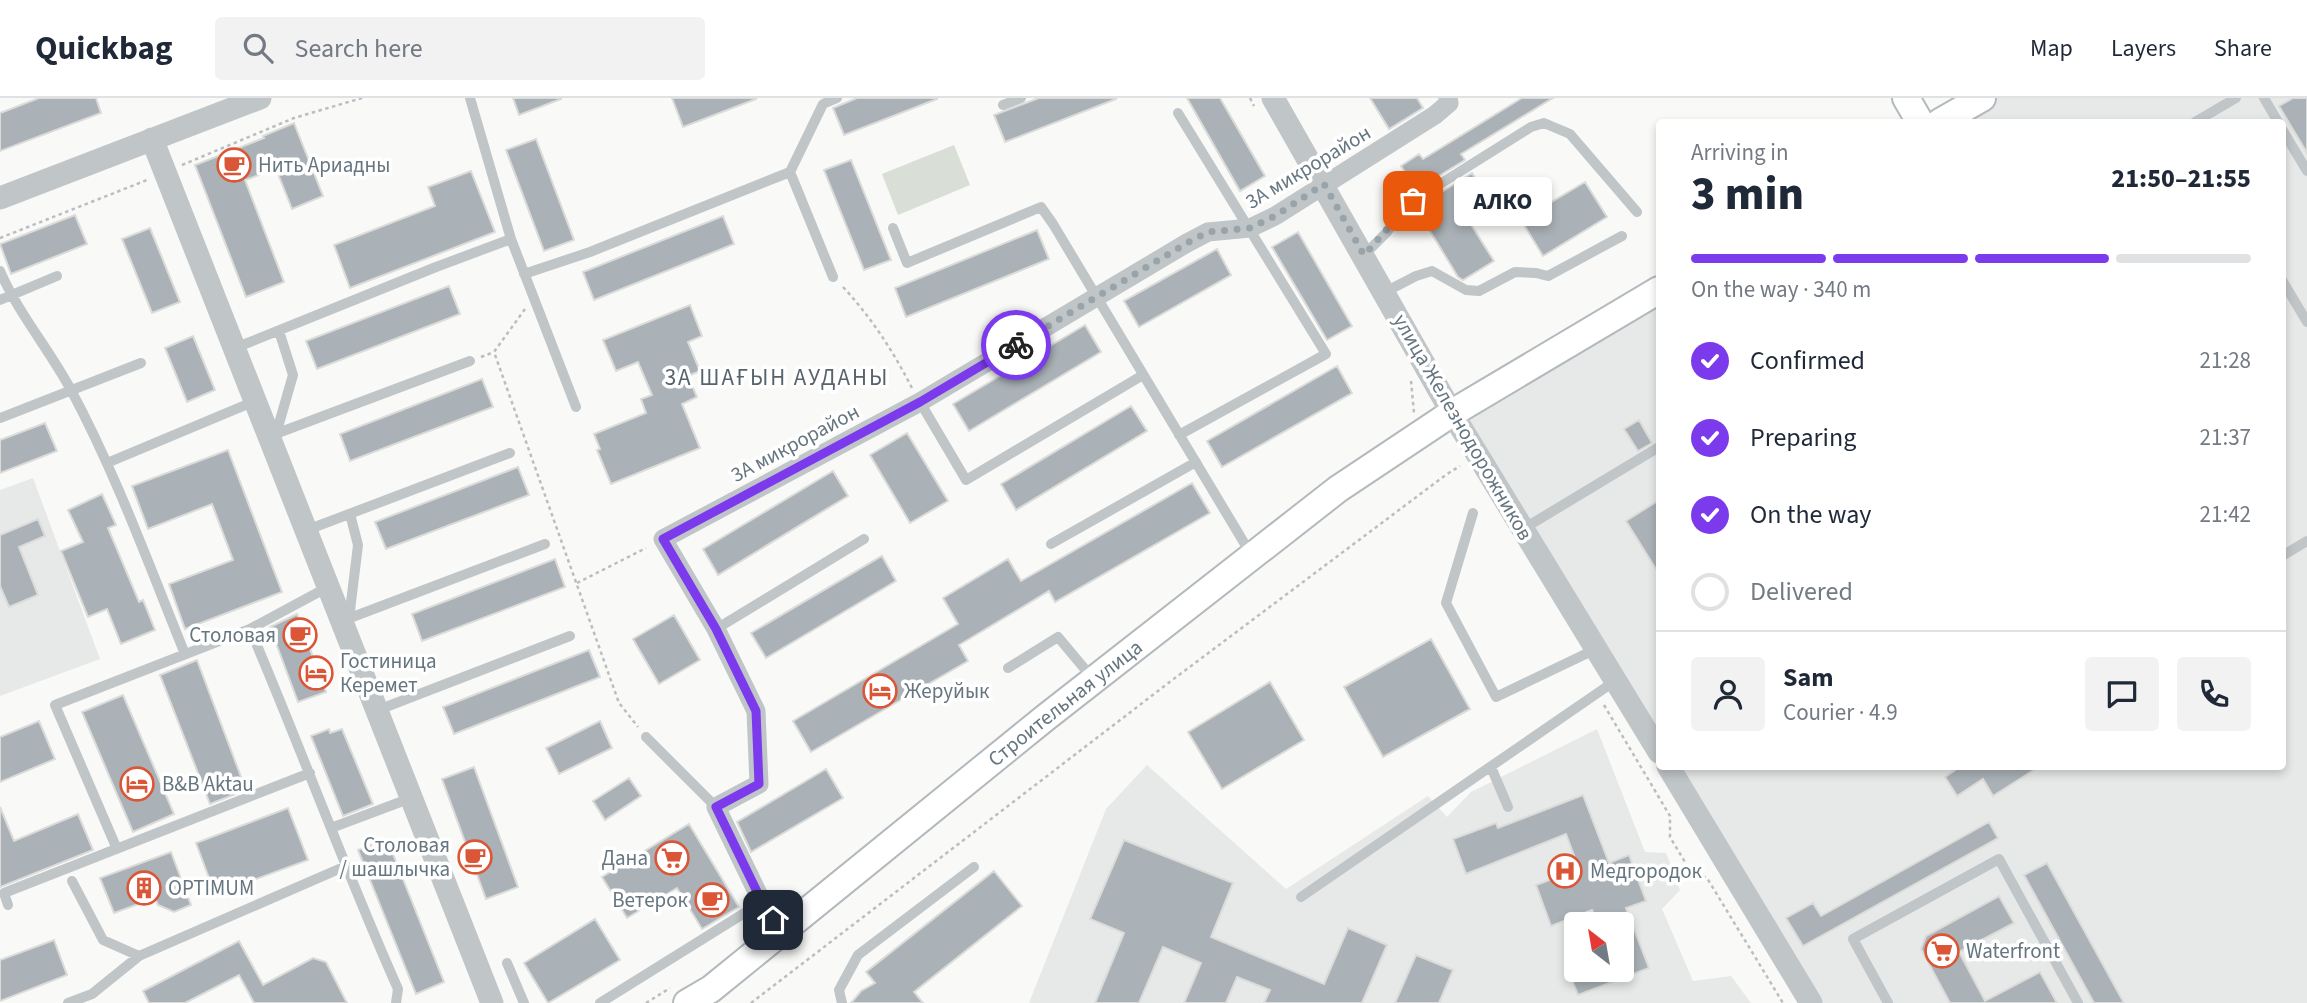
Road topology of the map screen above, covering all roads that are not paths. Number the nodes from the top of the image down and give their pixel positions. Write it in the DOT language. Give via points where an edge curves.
graph roads {
  1 [pos="260,98"];
  2 [pos="470,98"];
  3 [pos="837,98"];
  4 [pos="1021,98"];
  5 [pos="1273,98"];
  6 [pos="1448,98"];
  7 [pos="1906,98"];
  8 [pos="1982,98"];
  9 [pos="2236,98"];
  10 [pos="2264,98"];
  11 [pos="1003,105"];
  12 [pos="1178,113"];
  13 [pos="1918,119"];
  14 [pos="1945,119"];
  15 [pos="2200,119"];
  16 [pos="2276,119"];
  17 [pos="2286,136"];
  18 [pos="152,139"];
  19 [pos="2307,171"];
  20 [pos="790,172"];
  21 [pos="1324,184"];
  22 [pos="0,198"];
  23 [pos="1637,212"];
  24 [pos="893,228"];
  25 [pos="1250,228"];
  26 [pos="1622,236"];
  27 [pos="511,239"];
  28 [pos="1364,255"];
  29 [pos="0,271"];
  30 [pos="524,274"];
  31 [pos="57,276"];
  32 [pos="833,277"];
  33 [pos="2286,287"];
  34 [pos="1385,292"];
  35 [pos="1656,292"];
  36 [pos="10,295"];
  37 [pos="1096,297"];
  38 [pos="0,300"];
  39 [pos="2307,322"];
  40 [pos="279,331"];
  41 [pos="234,349"];
  42 [pos="470,361"];
  43 [pos="141,363"];
  44 [pos="1143,375"];
  45 [pos="71,390"];
  46 [pos="255,401"];
  47 [pos="920,402"];
  48 [pos="576,407"];
  49 [pos="1452,413"];
  50 [pos="0,418"];
  51 [pos="273,435"];
  52 [pos="1179,435"];
  53 [pos="1656,449"];
  54 [pos="510,453"];
  55 [pos="1196,462"];
  56 [pos="107,463"];
  57 [pos="1473,513"];
  58 [pos="350,514"];
  59 [pos="1523,529"];
  60 [pos="306,531"];
  61 [pos="864,539"];
  62 [pos="2307,541"];
  63 [pos="545,544"];
  64 [pos="1051,544"];
  65 [pos="2286,554"];
  66 [pos="1252,556"];
  67 [pos="328,587"];
  68 [pos="345,620"];
  69 [pos="250,629"];
  70 [pos="716,629"];
  71 [pos="570,636"];
  72 [pos="1596,649"];
  73 [pos="185,654"];
  74 [pos="1008,668"];
  75 [pos="1094,681"];
  76 [pos="1607,687"];
  77 [pos="377,711"];
  78 [pos="646,737"];
  79 [pos="1656,748"];
  80 [pos="1491,767"];
  81 [pos="1670,770"];
  82 [pos="310,773"];
  83 [pos="411,798"];
  84 [pos="716,807"];
  85 [pos="1508,807"];
  86 [pos="331,828"];
  87 [pos="117,849"];
  88 [pos="346,866"];
  89 [pos="974,866"];
  90 [pos="72,881"];
  91 [pos="1301,897"];
  92 [pos="762,902"];
  93 [pos="9,905"];
  94 [pos="780,933"];
  95 [pos="139,956"];
  96 [pos="507,962"];
  97 [pos="68,1003"];
  98 [pos="396,1003"];
  99 [pos="492,1003"];
  100 [pos="524,1003"];
  101 [pos="600,1003"];
  102 [pos="687,1003"];
  103 [pos="842,1003"];
  104 [pos="1811,1003"];
  105 [pos="1888,1003"];
  106 [pos="2078,1003"];
  1 -- 18 [label="street"];
  2 -- 27 [label="lane"];
  3 -- 20 [label="lane" via="823,104"];
  4 -- 11 [label="lane"];
  5 -- 21 [label="street, улица Железнодорожников"];
  6 -- 21 [label="street, 3А микрорайон" via="1449,103 1435,115"];
  7 -- 13 [label="main road"];
  8 -- 14 [label="main road"];
  9 -- 15 [label="lane"];
  10 -- 16 [label="lane"];
  12 -- 25 [label="lane"];
  17 -- 19 [label="lane"];
  18 -- 22 [label="street"];
  18 -- 41 [label="street"];
  20 -- 30 [label="lane"];
  20 -- 32 [label="lane"];
  21 -- 25 [label="street, 3А микрорайон"];
  21 -- 28 [label="street, улица Железнодорожников"];
  23 -- 28 [label="lane" via="1570,134 1544,123 1413,201"];
  24 -- 37 [label="lane" via="907,263 1041,207"];
  25 -- 37 [label="street, 3А микрорайон" via="1208,232"];
  25 -- 52 [label="lane" via="1326,355"];
  26 -- 34 [label="lane" via="1548,276 1515,272 1479,291 1466,290 1433,271"];
  27 -- 30 [label="lane"];
  27 -- 40 [label="lane"];
  28 -- 34 [label="street, улица Железнодорожников"];
  29 -- 36 [label="lane"];
  30 -- 48 [label="lane"];
  31 -- 36 [label="lane"];
  33 -- 39 [label="lane"];
  34 -- 49 [label="street, улица Железнодорожников"];
  35 -- 49 [label="main road, Строительная улица"];
  36 -- 38 [label="lane"];
  36 -- 45 [label="lane"];
  37 -- 44 [label="lane"];
  37 -- 47 [label="street, 3А микрорайон"];
  40 -- 41 [label="lane"];
  40 -- 51 [label="lane" via="293,376"];
  41 -- 46 [label="street"];
  42 -- 51 [label="lane"];
  43 -- 45 [label="lane"];
  44 -- 47 [label="lane" via="966,480"];
  44 -- 52 [label="lane"];
  45 -- 50 [label="lane"];
  45 -- 56 [label="lane"];
  46 -- 51 [label="street"];
  46 -- 56 [label="lane"];
  47 -- 70 [label="street, 3А микрорайон" via="663,539"];
  49 -- 59 [label="street, улица Железнодорожников"];
  49 -- 66 [label="main road, Строительная улица" via="1338,489"];
  51 -- 60 [label="street"];
  52 -- 55 [label="lane"];
  53 -- 59 [label="lane"];
  54 -- 58 [label="lane"];
  55 -- 64 [label="lane"];
  55 -- 66 [label="lane"];
  56 -- 73 [label="lane"];
  57 -- 72 [label="lane" via="1446,603 1496,697"];
  58 -- 60 [label="lane"];
  58 -- 68 [label="lane" via="358,545"];
  59 -- 72 [label="street, улица Железнодорожников"];
  60 -- 67 [label="street"];
  61 -- 70 [label="lane"];
  62 -- 65 [label="lane"];
  63 -- 68 [label="lane"];
  66 -- 75 [label="main road, Строительная улица"];
  67 -- 68 [label="street"];
  67 -- 69 [label="lane"];
  68 -- 77 [label="street"];
  69 -- 73 [label="lane"];
  69 -- 82 [label="lane"];
  70 -- 84 [label="street" via="756,711 759,784"];
  71 -- 77 [label="lane"];
  72 -- 76 [label="street, улица Железнодорожников"];
  73 -- 87 [label="lane" via="55,705"];
  74 -- 75 [label="lane" via="1058,637"];
  75 -- 94 [label="main road, Строительная улица"];
  76 -- 79 [label="street, улица Железнодорожников"];
  76 -- 80 [label="lane"];
  77 -- 83 [label="street"];
  78 -- 84 [label="lane"];
  80 -- 85 [label="lane"];
  80 -- 91 [label="lane"];
  81 -- 104 [label="street"];
  82 -- 86 [label="lane"];
  82 -- 87 [label="lane"];
  83 -- 86 [label="lane"];
  83 -- 99 [label="street"];
  84 -- 92 [label="street"];
  86 -- 88 [label="lane"];
  87 -- 93 [label="lane" via="4,893"];
  88 -- 95 [label="lane"];
  88 -- 98 [label="lane" via="398,989"];
  89 -- 103 [label="lane" via="858,955 839,990"];
  90 -- 95 [label="lane" via="103,940"];
  92 -- 94 [label="street"];
  92 -- 101 [label="lane"];
  94 -- 102 [label="main road, Строительная улица" via="712,989"];
  95 -- 97 [label="lane" via="92,994"];
  96 -- 100 [label="lane"];
  105 -- 106 [label="lane" via="1853,939 2000,859"];
}
